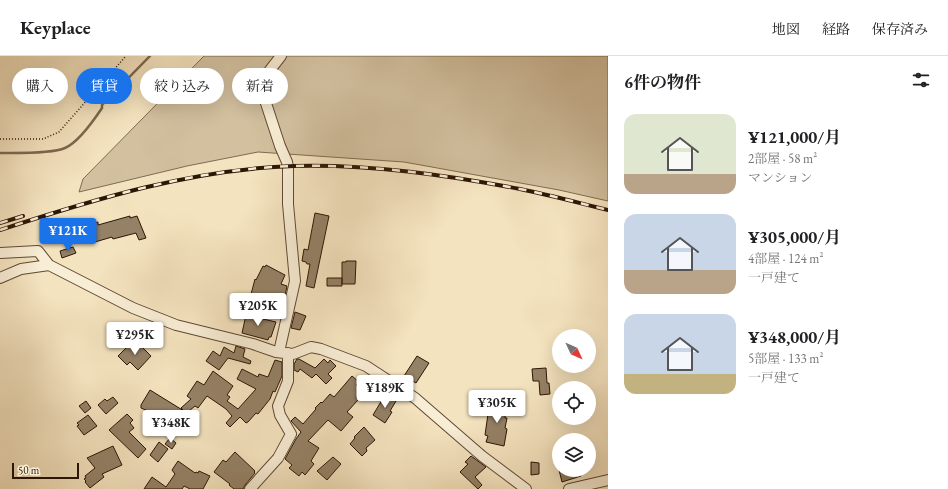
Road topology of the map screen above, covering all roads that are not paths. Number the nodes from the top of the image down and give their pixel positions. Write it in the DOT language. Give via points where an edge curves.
graph roads {
  1 [pos="281,56"];
  2 [pos="0,253"];
  3 [pos="49,265"];
  4 [pos="0,278"];
  5 [pos="283,353"];
  6 [pos="608,480"];
  7 [pos="250,489"];
  8 [pos="526,489"];
  9 [pos="569,489"];
  1 -- 5 [label="street" via="261,88 288,167 288,204 295,281 281,341"];
  2 -- 3 [label="street" via="38,251"];
  3 -- 4 [label="street" via="21,269"];
  3 -- 5 [label="street" via="133,308 176,325"];
  5 -- 7 [label="street" via="288,381 278,406 291,434 278,458"];
  5 -- 8 [label="street" via="293,354 311,347 366,366 415,398 482,456"];
  6 -- 9 [label="street"];
}
